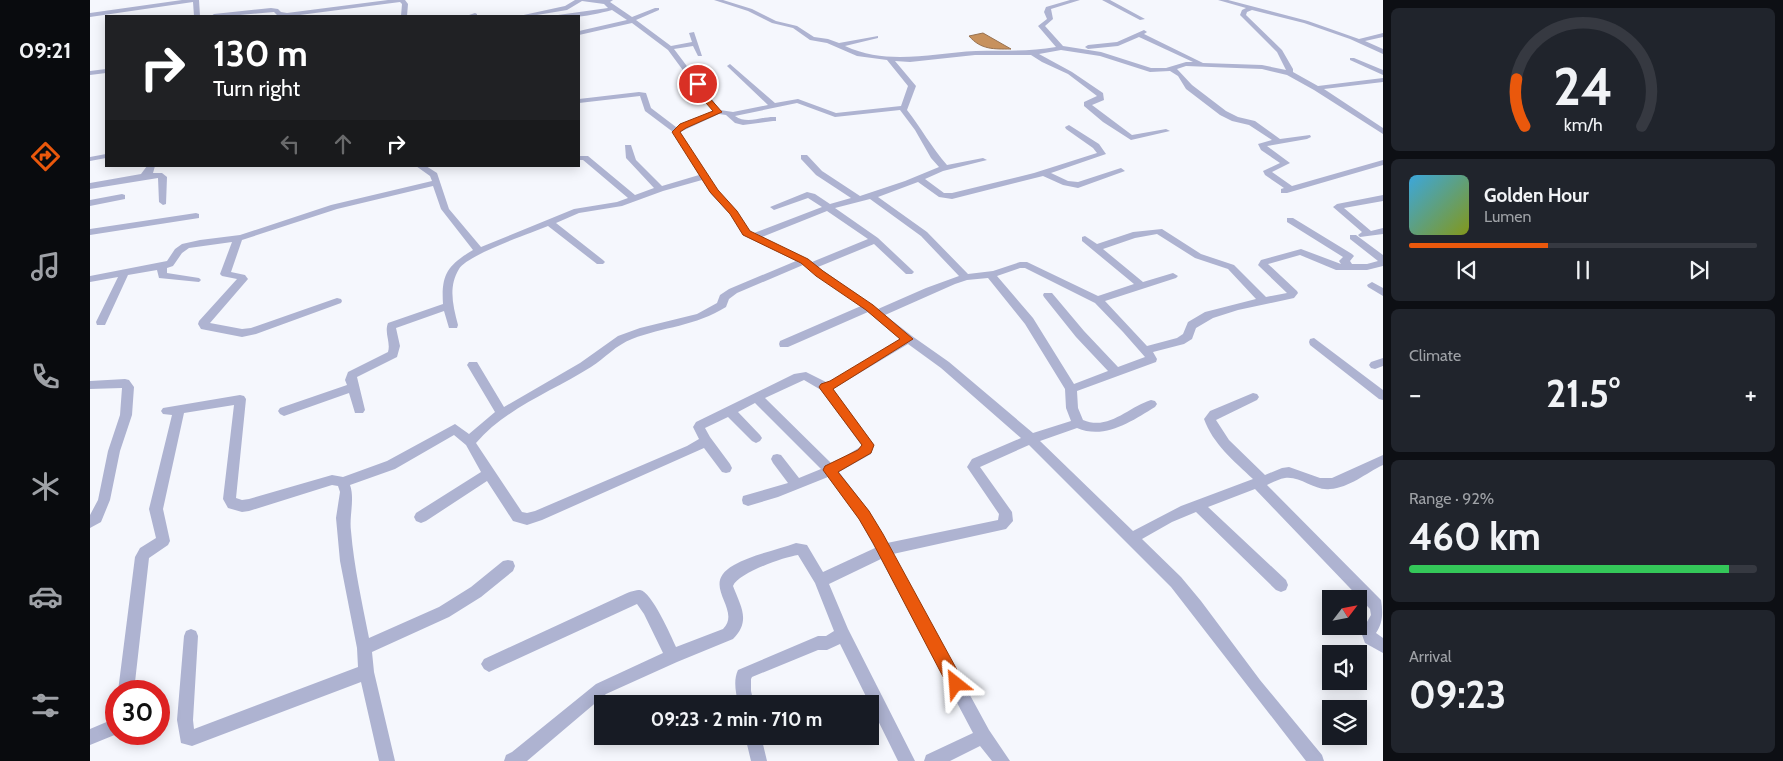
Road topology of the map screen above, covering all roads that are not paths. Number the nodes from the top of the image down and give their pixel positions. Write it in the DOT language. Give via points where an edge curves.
graph roads {
  1 [pos="196,0"];
  2 [pos="579,0"];
  3 [pos="584,0"];
  4 [pos="717,0"];
  5 [pos="1077,0"];
  6 [pos="1105,0"];
  7 [pos="1221,0"];
  8 [pos="610,3"];
  9 [pos="657,9"];
  10 [pos="1250,9"];
  11 [pos="90,15"];
  12 [pos="197,15"];
  13 [pos="224,15"];
  14 [pos="287,15"];
  15 [pos="287,15"];
  16 [pos="404,15"];
  17 [pos="528,15"];
  18 [pos="559,15"];
  19 [pos="1142,19"];
  20 [pos="632,20"];
  21 [pos="580,33"];
  22 [pos="692,33"];
  23 [pos="1383,35"];
  24 [pos="876,37"];
  25 [pos="1357,41"];
  26 [pos="696,43"];
  27 [pos="840,46"];
  28 [pos="670,48"];
  29 [pos="1061,48"];
  30 [pos="1383,52"];
  31 [pos="1033,53"];
  32 [pos="700,55"];
  33 [pos="890,59"];
  34 [pos="1352,59"];
  35 [pos="1205,65"];
  36 [pos="730,66"];
  37 [pos="1172,69"];
  38 [pos="105,71"];
  39 [pos="90,73"];
  40 [pos="1289,73"];
  41 [pos="1383,73"];
  42 [pos="1383,80"];
  43 [pos="1317,88"];
  44 [pos="580,101"];
  45 [pos="772,105"];
  46 [pos="903,108"];
  47 [pos="723,112"];
  48 [pos="773,119"];
  49 [pos="1069,127"];
  50 [pos="1166,131"];
  51 [pos="676,132"];
  52 [pos="1383,132"];
  53 [pos="1307,137"];
  54 [pos="1278,141"];
  55 [pos="628,147"];
  56 [pos="105,156"];
  57 [pos="804,157"];
  58 [pos="580,158"];
  59 [pos="90,159"];
  60 [pos="983,160"];
  61 [pos="1383,162"];
  62 [pos="151,167"];
  63 [pos="422,167"];
  64 [pos="945,168"];
  65 [pos="1122,171"];
  66 [pos="1044,173"];
  67 [pos="144,176"];
  68 [pos="705,176"];
  69 [pos="919,178"];
  70 [pos="437,182"];
  71 [pos="90,186"];
  72 [pos="660,189"];
  73 [pos="871,196"];
  74 [pos="122,197"];
  75 [pos="633,198"];
  76 [pos="1383,198"];
  77 [pos="858,199"];
  78 [pos="90,202"];
  79 [pos="162,202"];
  80 [pos="774,207"];
  81 [pos="829,207"];
  82 [pos="196,216"];
  83 [pos="1290,220"];
  84 [pos="549,222"];
  85 [pos="1383,230"];
  86 [pos="90,232"];
  87 [pos="1369,234"];
  88 [pos="753,237"];
  89 [pos="238,238"];
  90 [pos="875,240"];
  91 [pos="1085,240"];
  92 [pos="1095,248"];
  93 [pos="479,251"];
  94 [pos="600,262"];
  95 [pos="1383,262"];
  96 [pos="808,263"];
  97 [pos="162,266"];
  98 [pos="1350,267"];
  99 [pos="125,272"];
  100 [pos="909,272"];
  101 [pos="990,275"];
  102 [pos="1172,276"];
  103 [pos="966,277"];
  104 [pos="90,279"];
  105 [pos="196,280"];
  106 [pos="1142,286"];
  107 [pos="1372,286"];
  108 [pos="1383,293"];
  109 [pos="1048,295"];
  110 [pos="1263,300"];
  111 [pos="338,301"];
  112 [pos="1099,301"];
  113 [pos="448,306"];
  114 [pos="873,311"];
  115 [pos="101,322"];
  116 [pos="453,325"];
  117 [pos="908,339"];
  118 [pos="1314,342"];
  119 [pos="784,344"];
  120 [pos="1146,350"];
  121 [pos="473,365"];
  122 [pos="1117,373"];
  123 [pos="90,385"];
  124 [pos="353,387"];
  125 [pos="825,387"];
  126 [pos="1071,389"];
  127 [pos="1383,396"];
  128 [pos="757,398"];
  129 [pos="1253,398"];
  130 [pos="1151,404"];
  131 [pos="359,410"];
  132 [pos="284,411"];
  133 [pos="730,411"];
  134 [pos="502,414"];
  135 [pos="1078,423"];
  136 [pos="756,438"];
  137 [pos="1031,439"];
  138 [pos="705,440"];
  139 [pos="470,442"];
  140 [pos="777,459"];
  141 [pos="1383,460"];
  142 [pos="726,468"];
  143 [pos="830,470"];
  144 [pos="488,474"];
  145 [pos="343,482"];
  146 [pos="1261,483"];
  147 [pos="796,484"];
  148 [pos="748,500"];
  149 [pos="1199,506"];
  150 [pos="421,517"];
  151 [pos="90,522"];
  152 [pos="1133,538"];
  153 [pos="885,550"];
  154 [pos="508,566"];
  155 [pos="820,579"];
  156 [pos="1281,585"];
  157 [pos="842,634"];
  158 [pos="190,636"];
  159 [pos="1383,646"];
  160 [pos="364,648"];
  161 [pos="674,656"];
  162 [pos="489,664"];
  163 [pos="366,672"];
  164 [pos="127,680"];
  165 [pos="744,695"];
  166 [pos="105,731"];
  167 [pos="983,736"];
  168 [pos="90,737"];
  169 [pos="754,745"];
  170 [pos="755,759"];
  171 [pos="387,761"];
  172 [pos="512,761"];
  173 [pos="907,761"];
  174 [pos="932,761"];
  175 [pos="1002,761"];
  176 [pos="1316,761"];
  1 -- 11 [label="street"];
  1 -- 12 [label="street"];
  2 -- 17 [label="street" via="567,8"];
  3 -- 8 [label="street"];
  4 -- 27 [label="street" via="795,27 812,39"];
  5 -- 29 [label="street" via="1046,10 1051,18 1041,28"];
  6 -- 19 [label="street"];
  7 -- 10 [label="street"];
  8 -- 18 [label="street"];
  8 -- 20 [label="street"];
  9 -- 20 [label="street"];
  10 -- 25 [label="street" via="1299,20"];
  10 -- 40 [label="street" via="1243,15 1280,51"];
  13 -- 14 [label="street" via="271,10"];
  15 -- 16 [label="street" via="397,0 407,2"];
  20 -- 21 [label="street"];
  20 -- 28 [label="street"];
  22 -- 26 [label="street"];
  23 -- 25 [label="street"];
  24 -- 27 [label="street"];
  25 -- 30 [label="street"];
  26 -- 28 [label="street"];
  26 -- 32 [label="street"];
  27 -- 33 [label="street" via="859,55"];
  28 -- 47 [label="street" via="704,96"];
  29 -- 31 [label="street"];
  29 -- 35 [label="street" via="1118,44 1141,33"];
  29 -- 37 [label="street" via="1112,56 1150,70"];
  31 -- 33 [label="street"];
  31 -- 50 [label="street" via="1044,62 1070,73 1100,95 1101,98 1087,104 1126,135 1136,138"];
  33 -- 46 [label="street" via="912,86"];
  34 -- 41 [label="street"];
  35 -- 37 [label="street" via="1186,64"];
  35 -- 40 [label="street" via="1251,66"];
  36 -- 45 [label="street"];
  37 -- 54 [label="street" via="1189,87 1223,112 1252,123"];
  38 -- 39 [label="street"];
  40 -- 43 [label="street"];
  42 -- 43 [label="street"];
  43 -- 52 [label="street"];
  44 -- 51 [label="street" via="639,94 648,109"];
  45 -- 46 [label="street" via="802,102 835,115 878,108"];
  45 -- 47 [label="street" via="741,113"];
  46 -- 64 [label="street"];
  47 -- 48 [label="street" via="742,123"];
  47 -- 51 [label="street" via="683,126"];
  49 -- 66 [label="street" via="1102,154"];
  51 -- 68 [label="street"];
  53 -- 54 [label="street"];
  54 -- 61 [label="street" via="1262,146 1286,163 1267,171 1286,190"];
  55 -- 72 [label="street" via="633,162"];
  56 -- 59 [label="street"];
  57 -- 77 [label="street" via="819,173"];
  58 -- 75 [label="street" via="585,158"];
  60 -- 64 [label="street"];
  62 -- 67 [label="street"];
  63 -- 70 [label="street"];
  64 -- 69 [label="street"];
  65 -- 66 [label="street" via="1078,185"];
  66 -- 69 [label="street" via="947,196"];
  67 -- 71 [label="street"];
  67 -- 79 [label="street" via="163,177"];
  68 -- 72 [label="street"];
  68 -- 88 [label="street" via="746,233"];
  69 -- 73 [label="street"];
  70 -- 89 [label="street" via="335,207"];
  70 -- 93 [label="street" via="445,209"];
  72 -- 75 [label="street"];
  73 -- 77 [label="street"];
  73 -- 103 [label="street" via="924,234"];
  74 -- 78 [label="street"];
  75 -- 84 [label="street" via="612,206 578,211"];
  76 -- 87 [label="street" via="1337,207"];
  77 -- 81 [label="street"];
  80 -- 81 [label="street" via="807,195"];
  81 -- 88 [label="street"];
  81 -- 90 [label="street"];
  82 -- 86 [label="street"];
  83 -- 98 [label="street" via="1348,256 1344,261"];
  84 -- 93 [label="street"];
  84 -- 94 [label="street"];
  85 -- 87 [label="street"];
  87 -- 95 [label="street" via="1354,237"];
  88 -- 96 [label="street"];
  89 -- 97 [label="street" via="181,248 174,260"];
  89 -- 111 [label="street" via="225,274 243,279 203,324 205,326 242,333"];
  90 -- 96 [label="street"];
  90 -- 100 [label="street"];
  91 -- 92 [label="street"];
  92 -- 106 [label="street"];
  92 -- 110 [label="street" via="1134,235 1159,231 1198,256 1231,267"];
  93 -- 113 [label="street" via="458,263 453,270 447,290"];
  95 -- 98 [label="street" via="1367,267"];
  96 -- 114 [label="street"];
  96 -- 134 [label="street" via="732,291 724,297 722,304 705,316 628,336 587,365"];
  97 -- 99 [label="street"];
  97 -- 105 [label="street" via="162,276"];
  98 -- 110 [label="street" via="1336,268 1301,252 1264,262 1263,265 1293,293"];
  99 -- 104 [label="street"];
  99 -- 115 [label="street"];
  101 -- 103 [label="street"];
  101 -- 112 [label="street" via="1021,264 1027,265"];
  101 -- 126 [label="street" via="1029,321"];
  102 -- 106 [label="street"];
  103 -- 114 [label="street"];
  106 -- 112 [label="street"];
  107 -- 108 [label="street"];
  109 -- 122 [label="street"];
  110 -- 120 [label="street" via="1198,321 1190,326 1188,336 1180,341"];
  112 -- 120 [label="street"];
  113 -- 116 [label="street"];
  113 -- 124 [label="street" via="392,326 393,354 352,375"];
  114 -- 117 [label="street"];
  114 -- 119 [label="street"];
  117 -- 125 [label="street" via="834,385"];
  117 -- 137 [label="street" via="945,365"];
  118 -- 127 [label="street"];
  120 -- 122 [label="street" via="1152,359"];
  121 -- 134 [label="street"];
  122 -- 126 [label="street"];
  123 -- 151 [label="street" via="125,383 128,387 126,415 114,451 104,500 96,518"];
  124 -- 131 [label="street"];
  124 -- 132 [label="street"];
  125 -- 128 [label="street" via="806,376 798,377"];
  125 -- 143 [label="street" via="868,445 867,450"];
  126 -- 135 [label="street" via="1072,408"];
  128 -- 133 [label="street"];
  128 -- 143 [label="street"];
  129 -- 146 [label="street" via="1214,414 1210,419 1222,440"];
  130 -- 135 [label="street" via="1127,418 1101,427 1088,428"];
  133 -- 136 [label="street"];
  133 -- 138 [label="street" via="700,425"];
  134 -- 139 [label="street" via="478,431"];
  135 -- 137 [label="street"];
  137 -- 152 [label="street"];
  137 -- 153 [label="street" via="973,467 1004,512 1006,521 1001,525"];
  138 -- 142 [label="street"];
  138 -- 144 [label="street" via="691,450 527,519 518,518"];
  139 -- 144 [label="street"];
  139 -- 145 [label="street" via="455,429 391,465"];
  140 -- 147 [label="street"];
  141 -- 146 [label="street" via="1333,484 1315,482 1291,472"];
  143 -- 147 [label="street"];
  143 -- 153 [label="street" via="864,515"];
  144 -- 150 [label="street"];
  145 -- 160 [label="street" via="347,561"];
  145 -- 164 [label="street" via="332,480 249,505 233,504 229,499 240,399 173,410 156,509 163,541 142,557"];
  146 -- 149 [label="street"];
  146 -- 159 [label="street" via="1376,605 1379,616 1368,632 1370,638"];
  147 -- 148 [label="street"];
  149 -- 152 [label="street"];
  149 -- 156 [label="street"];
  152 -- 176 [label="street" via="1196,606"];
  153 -- 155 [label="street"];
  153 -- 167 [label="street"];
  154 -- 160 [label="street" via="444,612"];
  155 -- 157 [label="street"];
  155 -- 161 [label="street" via="802,549 738,570 728,579 726,586 737,617 735,627 728,634"];
  157 -- 165 [label="street" via="827,643 747,672 743,675"];
  157 -- 173 [label="street"];
  158 -- 163 [label="street" via="187,737 192,738"];
  160 -- 163 [label="street"];
  161 -- 162 [label="street" via="640,597 630,598"];
  161 -- 172 [label="street" via="601,689"];
  163 -- 171 [label="street"];
  166 -- 168 [label="street"];
  167 -- 174 [label="street"];
  167 -- 175 [label="street"];
  169 -- 170 [label="street"];
}
